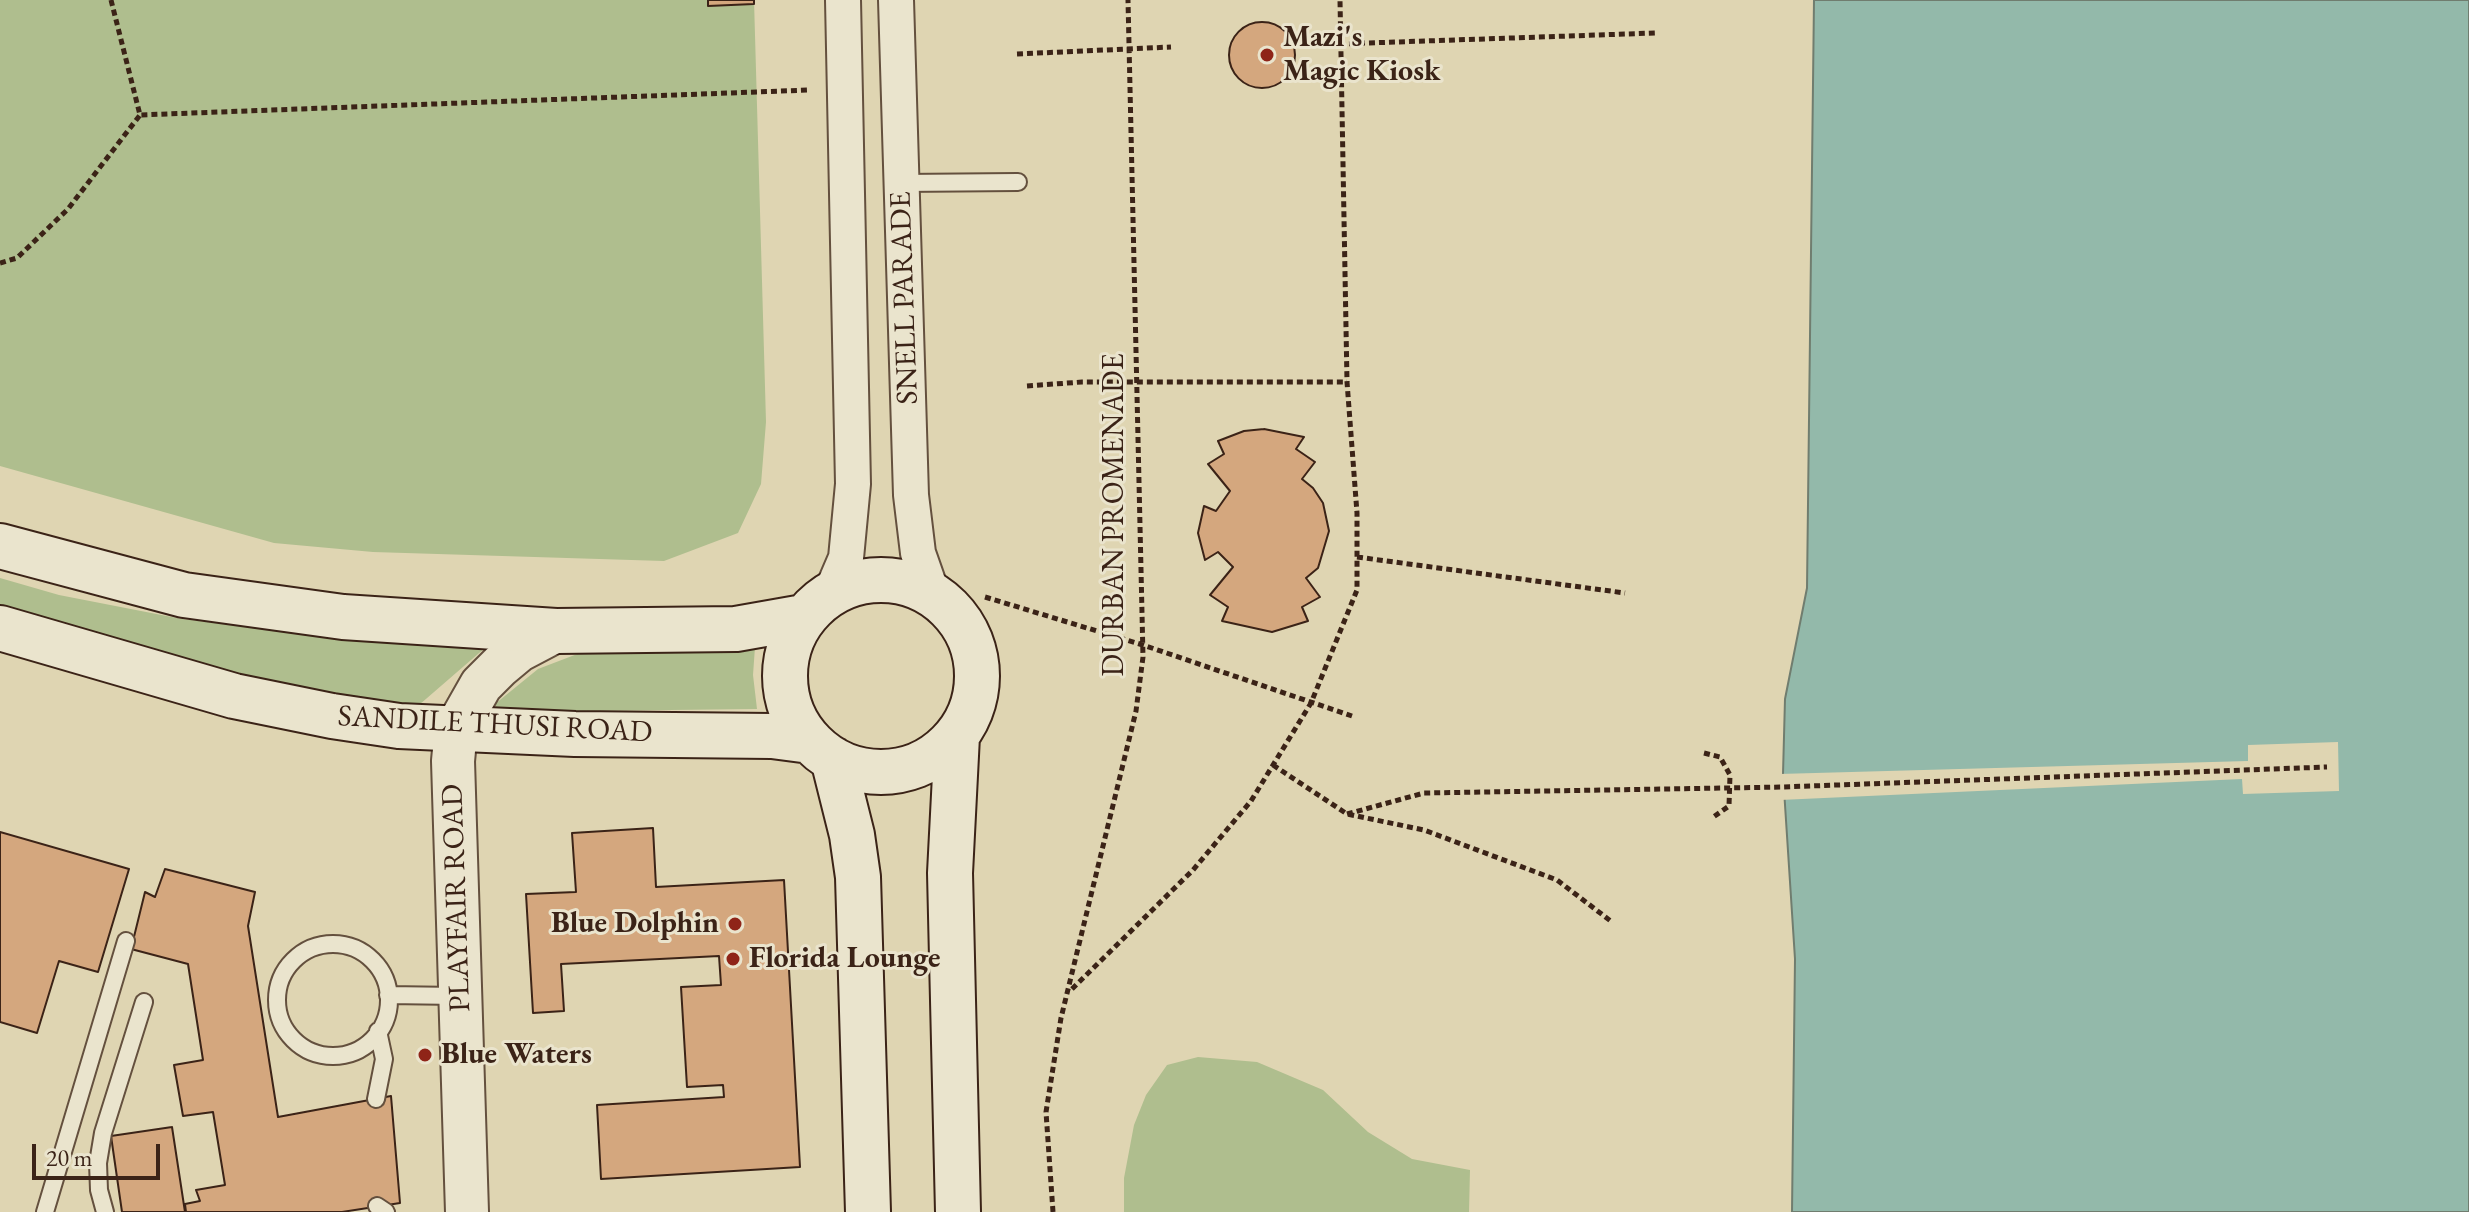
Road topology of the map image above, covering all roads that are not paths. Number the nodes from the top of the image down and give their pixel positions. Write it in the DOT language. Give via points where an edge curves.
graph roads {
  1 [pos="843,0"];
  2 [pos="896,0"];
  3 [pos="1018,182"];
  4 [pos="901,183"];
  5 [pos="0,546"];
  6 [pos="932,593"];
  7 [pos="818,605"];
  8 [pos="0,628"];
  9 [pos="556,631"];
  10 [pos="456,729"];
  11 [pos="957,736"];
  12 [pos="821,750"];
  13 [pos="126,941"];
  14 [pos="388,995"];
  15 [pos="460,996"];
  16 [pos="144,1002"];
  17 [pos="378,1031"];
  18 [pos="376,1099"];
  19 [pos="103,1211"];
  20 [pos="45,1212"];
  21 [pos="467,1212"];
  22 [pos="868,1212"];
  23 [pos="958,1212"];
  1 -- 7 [label="street, SNELL PARADE" via="853,484 846,558"];
  2 -- 4 [label="street, SNELL PARADE"];
  3 -- 4 [label="lane"];
  4 -- 6 [label="street, SNELL PARADE" via="911,495 918,553"];
  5 -- 9 [label="main road" via="184,595 276,611"];
  6 -- 7 [label="main road" via="882,579 856,582"];
  6 -- 11 [label="main road" via="965,627 976,659 977,694"];
  7 -- 9 [label="main road" via="736,629"];
  7 -- 12 [label="main road" via="789,647 784,679 796,723"];
  8 -- 10 [label="main road, SANDILE THUSI ROAD" via="234,696 332,716"];
  9 -- 10 [label="street, PLAYFAIR ROAD" via="500,666 474,696"];
  10 -- 12 [label="main road, SANDILE THUSI ROAD" via="772,736"];
  10 -- 15 [label="street, PLAYFAIR ROAD"];
  11 -- 12 [label="main road" via="941,752 899,771 854,768"];
  11 -- 23 [label="main road" via="950,873"];
  12 -- 22 [label="main road" via="852,835 858,877"];
  13 -- 20 [label="lane"];
  14 -- 15 [label="lane"];
  14 -- 17 [label="lane" via="386,1020"];
  14 -- 17 [label="lane" via="376,964 343,945 305,951 280,980 280,1018 304,1048 342,1055 360,1049"];
  15 -- 21 [label="street, PLAYFAIR ROAD"];
  16 -- 19 [label="lane" via="103,1133 98,1163"];
  17 -- 18 [label="lane" via="384,1059"];
}
